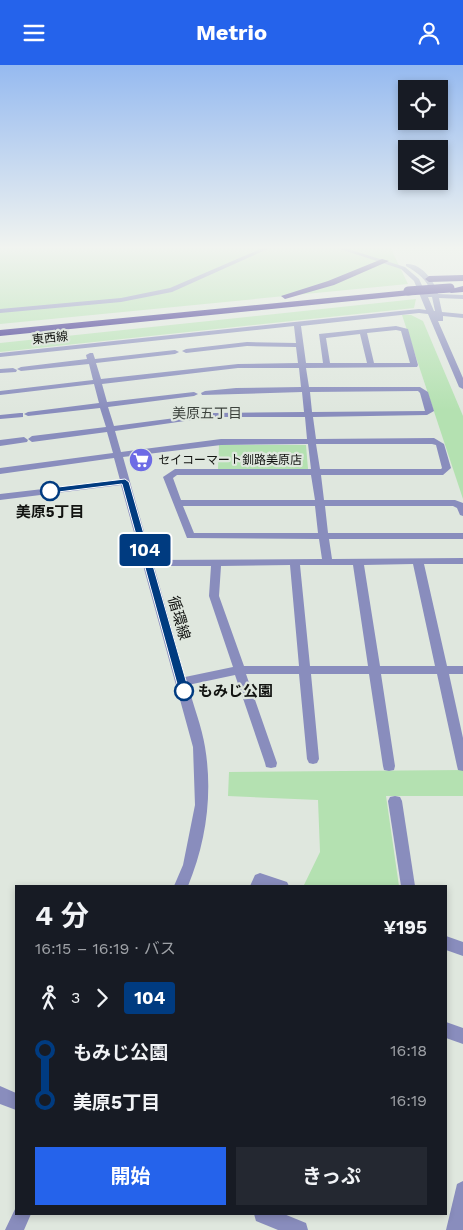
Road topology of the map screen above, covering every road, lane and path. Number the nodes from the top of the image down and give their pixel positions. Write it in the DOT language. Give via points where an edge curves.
graph roads {
  1 [pos="97,301"];
  2 [pos="250,301"];
  3 [pos="303,301"];
  4 [pos="312,301"];
  5 [pos="427,301"];
  6 [pos="435,301"];
  7 [pos="0,311"];
  8 [pos="184,312"];
  9 [pos="434,313"];
  10 [pos="463,316"];
  11 [pos="297,324"];
  12 [pos="363,331"];
  13 [pos="0,332"];
  14 [pos="299,345"];
  15 [pos="87,346"];
  16 [pos="186,351"];
  17 [pos="175,352"];
  18 [pos="0,355"];
  19 [pos="92,361"];
  20 [pos="371,365"];
  21 [pos="302,366"];
  22 [pos="327,366"];
  23 [pos="0,371"];
  24 [pos="98,382"];
  25 [pos="463,387"];
  26 [pos="305,389"];
  27 [pos="0,393"];
  28 [pos="205,393"];
  29 [pos="194,394"];
  30 [pos="104,405"];
  31 [pos="310,414"];
  32 [pos="0,417"];
  33 [pos="111,430"];
  34 [pos="312,441"];
  35 [pos="0,443"];
  36 [pos="118,456"];
  37 [pos="0,471"];
  38 [pos="316,472"];
  39 [pos="125,482"];
  40 [pos="0,497"];
  41 [pos="178,503"];
  42 [pos="320,503"];
  43 [pos="463,513"];
  44 [pos="324,536"];
  45 [pos="463,536"];
  46 [pos="463,561"];
  47 [pos="216,562"];
  48 [pos="295,562"];
  49 [pos="327,562"];
  50 [pos="358,562"];
  51 [pos="418,562"];
  52 [pos="148,563"];
  53 [pos="304,669"];
  54 [pos="374,669"];
  55 [pos="240,670"];
  56 [pos="443,670"];
  57 [pos="463,670"];
  58 [pos="181,682"];
  59 [pos="313,759"];
  60 [pos="271,763"];
  61 [pos="463,765"];
  62 [pos="389,766"];
  63 [pos="395,801"];
  64 [pos="181,885"];
  65 [pos="257,885"];
  66 [pos="279,885"];
  67 [pos="408,885"];
  68 [pos="447,943"];
  69 [pos="463,949"];
  70 [pos="447,1030"];
  71 [pos="463,1036"];
  72 [pos="0,1095"];
  73 [pos="15,1102"];
  74 [pos="462,1200"];
  75 [pos="22,1215"];
  76 [pos="265,1215"];
  77 [pos="14,1230"];
  78 [pos="299,1230"];
  79 [pos="455,1230"];
  1 -- 7 [label="street"];
  2 -- 8 [label="highway"];
  3 -- 8 [label="highway"];
  4 -- 13 [label="highway"];
  5 -- 9 [label="street"];
  6 -- 9 [label="street"];
  8 -- 13 [label="highway"];
  9 -- 10 [label="street, 東西線"];
  9 -- 11 [label="street, 東西線" via="419,311"];
  9 -- 25 [label="street"];
  11 -- 14 [label="street"];
  11 -- 15 [label="street, 東西線"];
  12 -- 20 [label="street"];
  12 -- 20 [label="street" via="404,329 414,365"];
  12 -- 22 [label="street" via="322,336"];
  14 -- 16 [label="street" via="247,344"];
  14 -- 21 [label="street"];
  15 -- 18 [label="street, 東西線"];
  15 -- 19 [label="street, 循環線"];
  17 -- 19 [label="street"];
  19 -- 23 [label="street"];
  19 -- 24 [label="street, 循環線"];
  20 -- 22 [label="street"];
  21 -- 22 [label="street"];
  21 -- 24 [label="street" via="238,366"];
  21 -- 26 [label="street"];
  24 -- 27 [label="street"];
  24 -- 30 [label="street, 循環線"];
  26 -- 28 [label="street"];
  26 -- 31 [label="street"];
  26 -- 31 [label="street" via="420,389 430,411"];
  29 -- 30 [label="street"];
  30 -- 32 [label="street"];
  30 -- 33 [label="street, 循環線"];
  31 -- 33 [label="street" via="210,416"];
  31 -- 34 [label="street"];
  33 -- 35 [label="street"];
  33 -- 36 [label="street, 循環線"];
  34 -- 36 [label="street" via="221,442"];
  34 -- 38 [label="street"];
  34 -- 38 [label="street" via="434,441 440,444 447,468 443,472"];
  36 -- 37 [label="street"];
  36 -- 39 [label="street, 循環線"];
  38 -- 41 [label="street" via="175,472 168,477"];
  38 -- 42 [label="street"];
  39 -- 40 [label="street"];
  39 -- 52 [label="street, 循環線"];
  41 -- 42 [label="street"];
  41 -- 44 [label="street" via="190,536"];
  42 -- 43 [label="street" via="455,503 461,506"];
  42 -- 44 [label="street"];
  44 -- 45 [label="street"];
  44 -- 49 [label="street"];
  46 -- 51 [label="street"];
  47 -- 48 [label="street"];
  47 -- 52 [label="street"];
  47 -- 55 [label="street" via="214,596"];
  48 -- 49 [label="street"];
  48 -- 53 [label="street"];
  49 -- 50 [label="street"];
  50 -- 51 [label="street"];
  50 -- 54 [label="street"];
  51 -- 56 [label="street"];
  52 -- 58 [label="street, 循環線"];
  53 -- 54 [label="street"];
  53 -- 55 [label="street"];
  53 -- 59 [label="street"];
  54 -- 56 [label="street"];
  54 -- 62 [label="street"];
  55 -- 58 [label="street"];
  55 -- 60 [label="street"];
  56 -- 57 [label="street"];
  56 -- 61 [label="street"];
  58 -- 64 [label="street, 循環線" via="199,747 202,790 197,839"];
  63 -- 67 [label="street"];
  65 -- 66 [label="street" via="260,879"];
  68 -- 69 [label="street"];
  70 -- 71 [label="street"];
  72 -- 73 [label="street"];
  74 -- 79 [label="street"];
  75 -- 77 [label="street"];
  76 -- 78 [label="street"];
}
